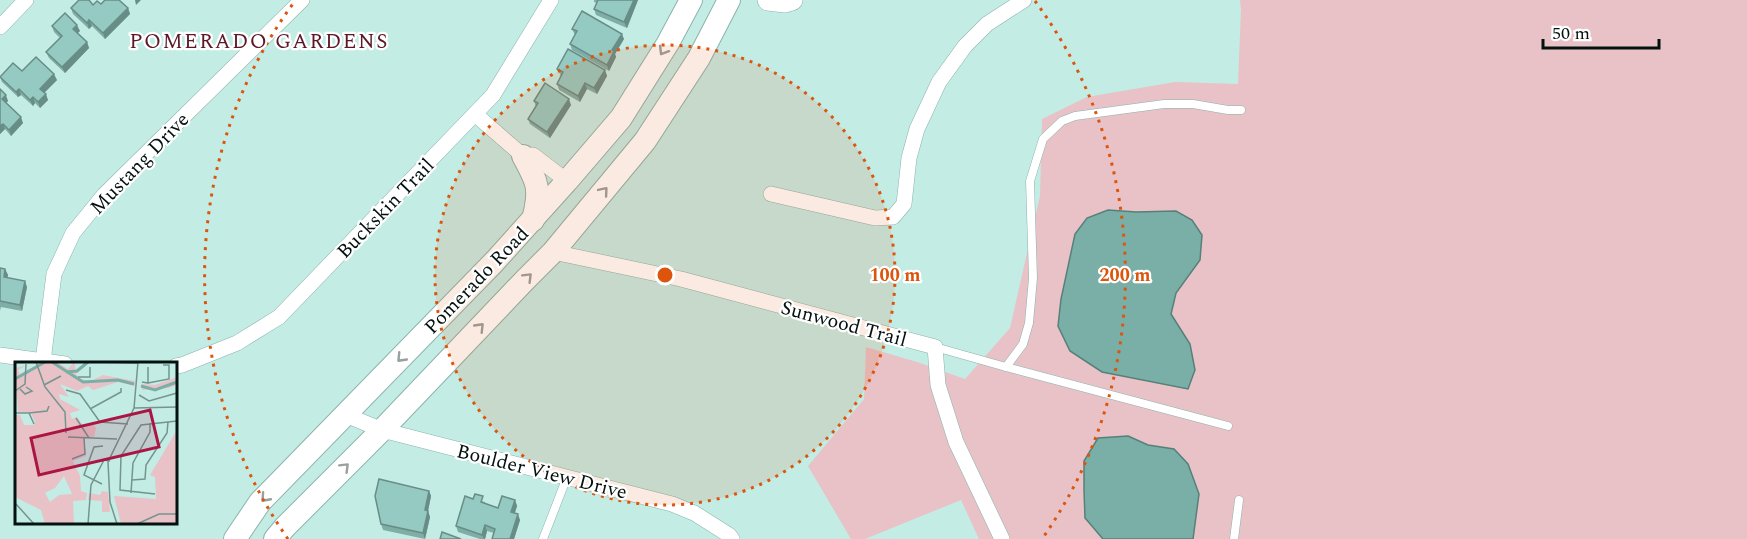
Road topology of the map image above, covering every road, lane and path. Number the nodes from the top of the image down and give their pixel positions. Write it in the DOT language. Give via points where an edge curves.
graph roads {
  1 [pos="26,0"];
  2 [pos="302,0"];
  3 [pos="551,0"];
  4 [pos="691,0"];
  5 [pos="729,0"];
  6 [pos="768,0"];
  7 [pos="792,0"];
  8 [pos="1024,0"];
  9 [pos="0,27"];
  10 [pos="1241,110"];
  11 [pos="475,114"];
  12 [pos="523,156"];
  13 [pos="567,182"];
  14 [pos="771,194"];
  15 [pos="532,221"];
  16 [pos="554,252"];
  17 [pos="934,347"];
  18 [pos="0,355"];
  19 [pos="43,361"];
  20 [pos="54,362"];
  21 [pos="177,366"];
  22 [pos="1005,368"];
  23 [pos="346,415"];
  24 [pos="1228,426"];
  25 [pos="382,430"];
  26 [pos="567,477"];
  27 [pos="1239,500"];
  28 [pos="235,539"];
  29 [pos="275,539"];
  30 [pos="543,539"];
  31 [pos="732,539"];
  32 [pos="1002,539"];
  33 [pos="1234,539"];
  1 -- 9 [label="street"];
  2 -- 19 [label="street, Mustang Drive" via="104,195 73,233 54,274"];
  3 -- 11 [label="street, Buckskin Trail" via="493,95"];
  4 -- 13 [label="main road, Pomerado Road, one-way" via="621,118"];
  16 -- 5 [label="main road, Pomerado Road, one-way" via="645,141 699,58"];
  6 -- 7 [label="street"];
  8 -- 14 [label="street" via="987,24 939,82 919,121 909,158 906,194 893,217 875,218"];
  10 -- 22 [label="lane" via="1164,104 1075,116 1062,121 1043,140 1030,181 1033,278 1029,323 1023,344"];
  11 -- 12 [label="street"];
  11 -- 21 [label="street, Buckskin Trail" via="279,317 237,343"];
  12 -- 13 [label="street" via="533,155"];
  12 -- 15 [label="main road" via="538,190"];
  13 -- 15 [label="main road, Pomerado Road"];
  13 -- 16 [label="main road" via="572,211 557,230"];
  15 -- 23 [label="main road, Pomerado Road, one-way"];
  16 -- 17 [label="street, Sunwood Trail" via="681,279"];
  25 -- 16 [label="main road, Pomerado Road, one-way"];
  17 -- 22 [label="lane"];
  17 -- 32 [label="street, Sunwood Trail" via="938,385 956,442"];
  18 -- 19 [label="street"];
  19 -- 20 [label="street"];
  22 -- 24 [label="lane"];
  23 -- 25 [label="street, Boulder View Drive"];
  23 -- 28 [label="main road, Pomerado Road, one-way" via="260,502"];
  25 -- 26 [label="street, Boulder View Drive"];
  29 -- 25 [label="main road, Pomerado Road, one-way"];
  26 -- 30 [label="lane"];
  26 -- 31 [label="street, Boulder View Drive" via="672,504 694,513"];
  27 -- 33 [label="lane"];
}
